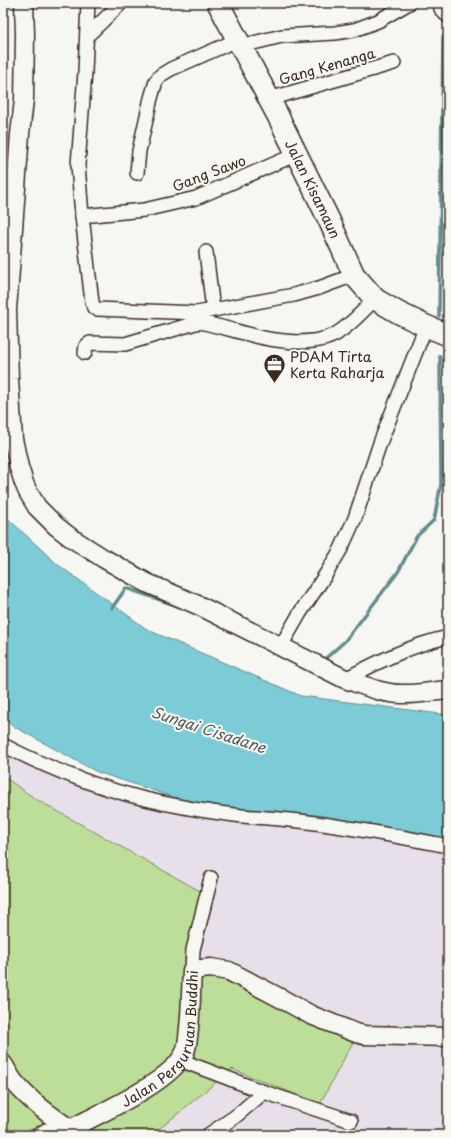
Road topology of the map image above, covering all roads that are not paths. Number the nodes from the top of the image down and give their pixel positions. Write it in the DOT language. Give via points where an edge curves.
graph roads {
  1 [pos="24,3"];
  2 [pos="88,3"];
  3 [pos="121,3"];
  4 [pos="218,3"];
  5 [pos="409,3"];
  6 [pos="439,3"];
  7 [pos="448,16"];
  8 [pos="87,36"];
  9 [pos="239,43"];
  10 [pos="394,63"];
  11 [pos="269,99"];
  12 [pos="297,154"];
  13 [pos="137,173"];
  14 [pos="82,216"];
  15 [pos="206,252"];
  16 [pos="354,275"];
  17 [pos="375,299"];
  18 [pos="213,310"];
  19 [pos="198,318"];
  20 [pos="426,326"];
  21 [pos="448,335"];
  22 [pos="85,353"];
  23 [pos="448,637"];
  24 [pos="281,646"];
  25 [pos="345,679"];
  26 [pos="448,690"];
  27 [pos="3,745"];
  28 [pos="448,846"];
  29 [pos="211,878"];
  30 [pos="192,970"];
  31 [pos="448,1037"];
  32 [pos="180,1060"];
  33 [pos="3,1064"];
  34 [pos="264,1092"];
  35 [pos="351,1121"];
  36 [pos="73,1132"];
  37 [pos="38,1135"];
  38 [pos="208,1135"];
  1 -- 24 [label="street" via="24,100 7,310 13,439 24,483 37,507 56,526 79,542 147,583"];
  2 -- 8 [label="street"];
  3 -- 8 [label="street"];
  4 -- 9 [label="main road, Jalan Kisamaun"];
  5 -- 9 [label="street" via="378,21 354,30 282,36"];
  6 -- 7 [label="street" via="442,11"];
  8 -- 14 [label="street" via="78,165"];
  9 -- 11 [label="main road, Jalan Kisamaun"];
  9 -- 13 [label="street" via="171,69 158,78 141,142"];
  10 -- 11 [label="street, Gang Kenanga"];
  11 -- 12 [label="main road, Jalan Kisamaun"];
  12 -- 14 [label="street, Gang Sawo" via="196,198 144,210"];
  12 -- 16 [label="main road, Jalan Kisamaun"];
  14 -- 19 [label="street" via="94,308"];
  15 -- 18 [label="street"];
  16 -- 17 [label="main road, Jalan Kisamaun"];
  16 -- 18 [label="street" via="294,295"];
  17 -- 19 [label="street" via="336,334 313,341 290,341 245,334"];
  17 -- 20 [label="main road, Jalan Kisamaun"];
  18 -- 19 [label="street"];
  19 -- 22 [label="street" via="124,344 90,343 86,346"];
  20 -- 21 [label="main road, Jalan Kisamaun"];
  20 -- 24 [label="street" via="380,443 350,531"];
  23 -- 25 [label="street" via="403,651"];
  24 -- 25 [label="street"];
  25 -- 26 [label="street" via="396,694"];
  27 -- 28 [label="street" via="40,763 140,798 240,816 307,821"];
  29 -- 30 [label="street" via="193,950"];
  30 -- 31 [label="street, Jalan Perguruan Buddhi" via="211,968 229,971 311,1015 356,1033"];
  30 -- 32 [label="street, Jalan Perguruan Buddhi" via="188,1040"];
  32 -- 34 [label="street"];
  32 -- 36 [label="street, Jalan Perguruan Buddhi" via="167,1074"];
  33 -- 36 [label="street" via="14,1082 28,1096"];
  34 -- 35 [label="street"];
  34 -- 38 [label="street"];
  36 -- 37 [label="street" via="46,1130"];
}
